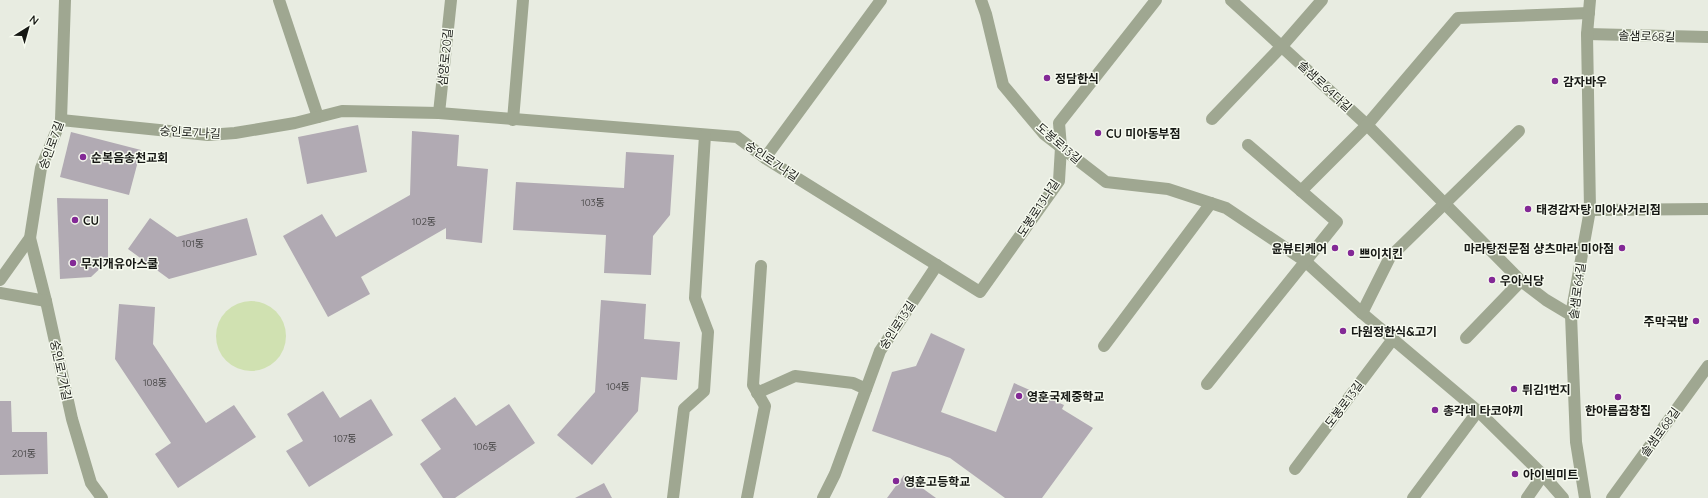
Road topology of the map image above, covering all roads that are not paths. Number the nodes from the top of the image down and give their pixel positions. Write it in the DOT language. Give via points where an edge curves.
graph roads {
  1 [pos="65,0"];
  2 [pos="279,0"];
  3 [pos="451,0"];
  4 [pos="523,0"];
  5 [pos="881,0"];
  6 [pos="981,0"];
  7 [pos="1156,0"];
  8 [pos="1231,0"];
  9 [pos="1322,0"];
  10 [pos="1590,0"];
  11 [pos="1588,13"];
  12 [pos="1587,34"];
  13 [pos="1708,38"];
  14 [pos="1282,46"];
  15 [pos="439,113"];
  16 [pos="318,117"];
  17 [pos="1212,119"];
  18 [pos="61,120"];
  19 [pos="514,120"];
  20 [pos="1367,125"];
  21 [pos="1519,131"];
  22 [pos="705,135"];
  23 [pos="1248,145"];
  24 [pos="1061,147"];
  25 [pos="765,158"];
  26 [pos="1301,191"];
  27 [pos="1211,203"];
  28 [pos="1444,205"];
  29 [pos="1708,209"];
  30 [pos="1590,210"];
  31 [pos="30,238"];
  32 [pos="1305,261"];
  33 [pos="937,265"];
  34 [pos="761,266"];
  35 [pos="0,280"];
  36 [pos="1521,281"];
  37 [pos="0,294"];
  38 [pos="46,301"];
  39 [pos="1362,314"];
  40 [pos="1571,315"];
  41 [pos="1466,338"];
  42 [pos="1393,339"];
  43 [pos="1104,346"];
  44 [pos="1708,366"];
  45 [pos="1207,384"];
  46 [pos="866,390"];
  47 [pos="757,393"];
  48 [pos="1478,411"];
  49 [pos="1295,469"];
  50 [pos="1543,475"];
  51 [pos="102,498"];
  52 [pos="673,498"];
  53 [pos="747,498"];
  54 [pos="823,498"];
  55 [pos="1413,498"];
  56 [pos="1527,498"];
  57 [pos="1563,498"];
  58 [pos="1585,498"];
  59 [pos="1612,498"];
  1 -- 18 [label="street, 숭인로7길"];
  2 -- 16 [label="street"];
  3 -- 15 [label="street, 삼양로20길"];
  4 -- 19 [label="street"];
  5 -- 25 [label="street"];
  6 -- 24 [label="street, 도봉로13길" via="1003,85 1044,134"];
  7 -- 24 [label="street, 도봉로13나길" via="1059,123"];
  8 -- 14 [label="street, 솔샘로64다길"];
  9 -- 14 [label="street"];
  10 -- 11 [label="street, 솔샘로64길"];
  11 -- 12 [label="street, 솔샘로64길"];
  11 -- 20 [label="street" via="1458,18"];
  12 -- 13 [label="street, 솔샘로68길"];
  12 -- 30 [label="street, 솔샘로64길"];
  14 -- 17 [label="street"];
  14 -- 20 [label="street, 솔샘로64다길"];
  15 -- 16 [label="street, 숭인로7나길" via="342,111"];
  15 -- 19 [label="street, 숭인로7나길"];
  16 -- 18 [label="street, 숭인로7나길" via="235,133 208,135"];
  18 -- 31 [label="street, 숭인로7길" via="41,168"];
  19 -- 22 [label="street, 숭인로7나길"];
  20 -- 26 [label="street"];
  20 -- 28 [label="street, 솔샘로64다길"];
  21 -- 28 [label="street"];
  22 -- 25 [label="street, 숭인로7나길" via="737,137"];
  22 -- 52 [label="street" via="695,298 708,332 704,391 684,409"];
  23 -- 26 [label="street"];
  24 -- 27 [label="street, 도봉로13길" via="1106,182 1168,189"];
  24 -- 33 [label="street, 도봉로13나길" via="1059,181 980,292"];
  25 -- 33 [label="street, 숭인로7나길"];
  26 -- 32 [label="street" via="1337,222"];
  27 -- 32 [label="street, 도봉로13길" via="1226,208"];
  27 -- 43 [label="street"];
  28 -- 36 [label="street, 솔샘로64다길"];
  28 -- 39 [label="street" via="1390,257"];
  29 -- 30 [label="street"];
  30 -- 40 [label="street, 솔샘로64길"];
  31 -- 35 [label="street, 숭인로7길"];
  31 -- 38 [label="street, 숭인로7가길"];
  32 -- 39 [label="street, 도봉로13길"];
  32 -- 45 [label="street"];
  33 -- 46 [label="street, 숭인로13길" via="880,351"];
  34 -- 47 [label="street" via="753,385"];
  36 -- 40 [label="street, 솔샘로64다길"];
  36 -- 41 [label="street"];
  37 -- 38 [label="street"];
  38 -- 51 [label="street, 숭인로7가길" via="74,426 91,483"];
  39 -- 42 [label="street, 도봉로13길"];
  40 -- 58 [label="street, 솔샘로64길" via="1576,442"];
  42 -- 48 [label="street, 도봉로13길"];
  42 -- 49 [label="street, 도봉로13길"];
  44 -- 59 [label="street, 솔샘로68길"];
  46 -- 47 [label="street" via="853,383 795,376"];
  46 -- 54 [label="street, 숭인로13길" via="835,474"];
  47 -- 53 [label="street" via="765,406"];
  48 -- 50 [label="street, 도봉로13길"];
  48 -- 55 [label="street"];
  50 -- 56 [label="street"];
  50 -- 57 [label="street, 도봉로13길"];
}
